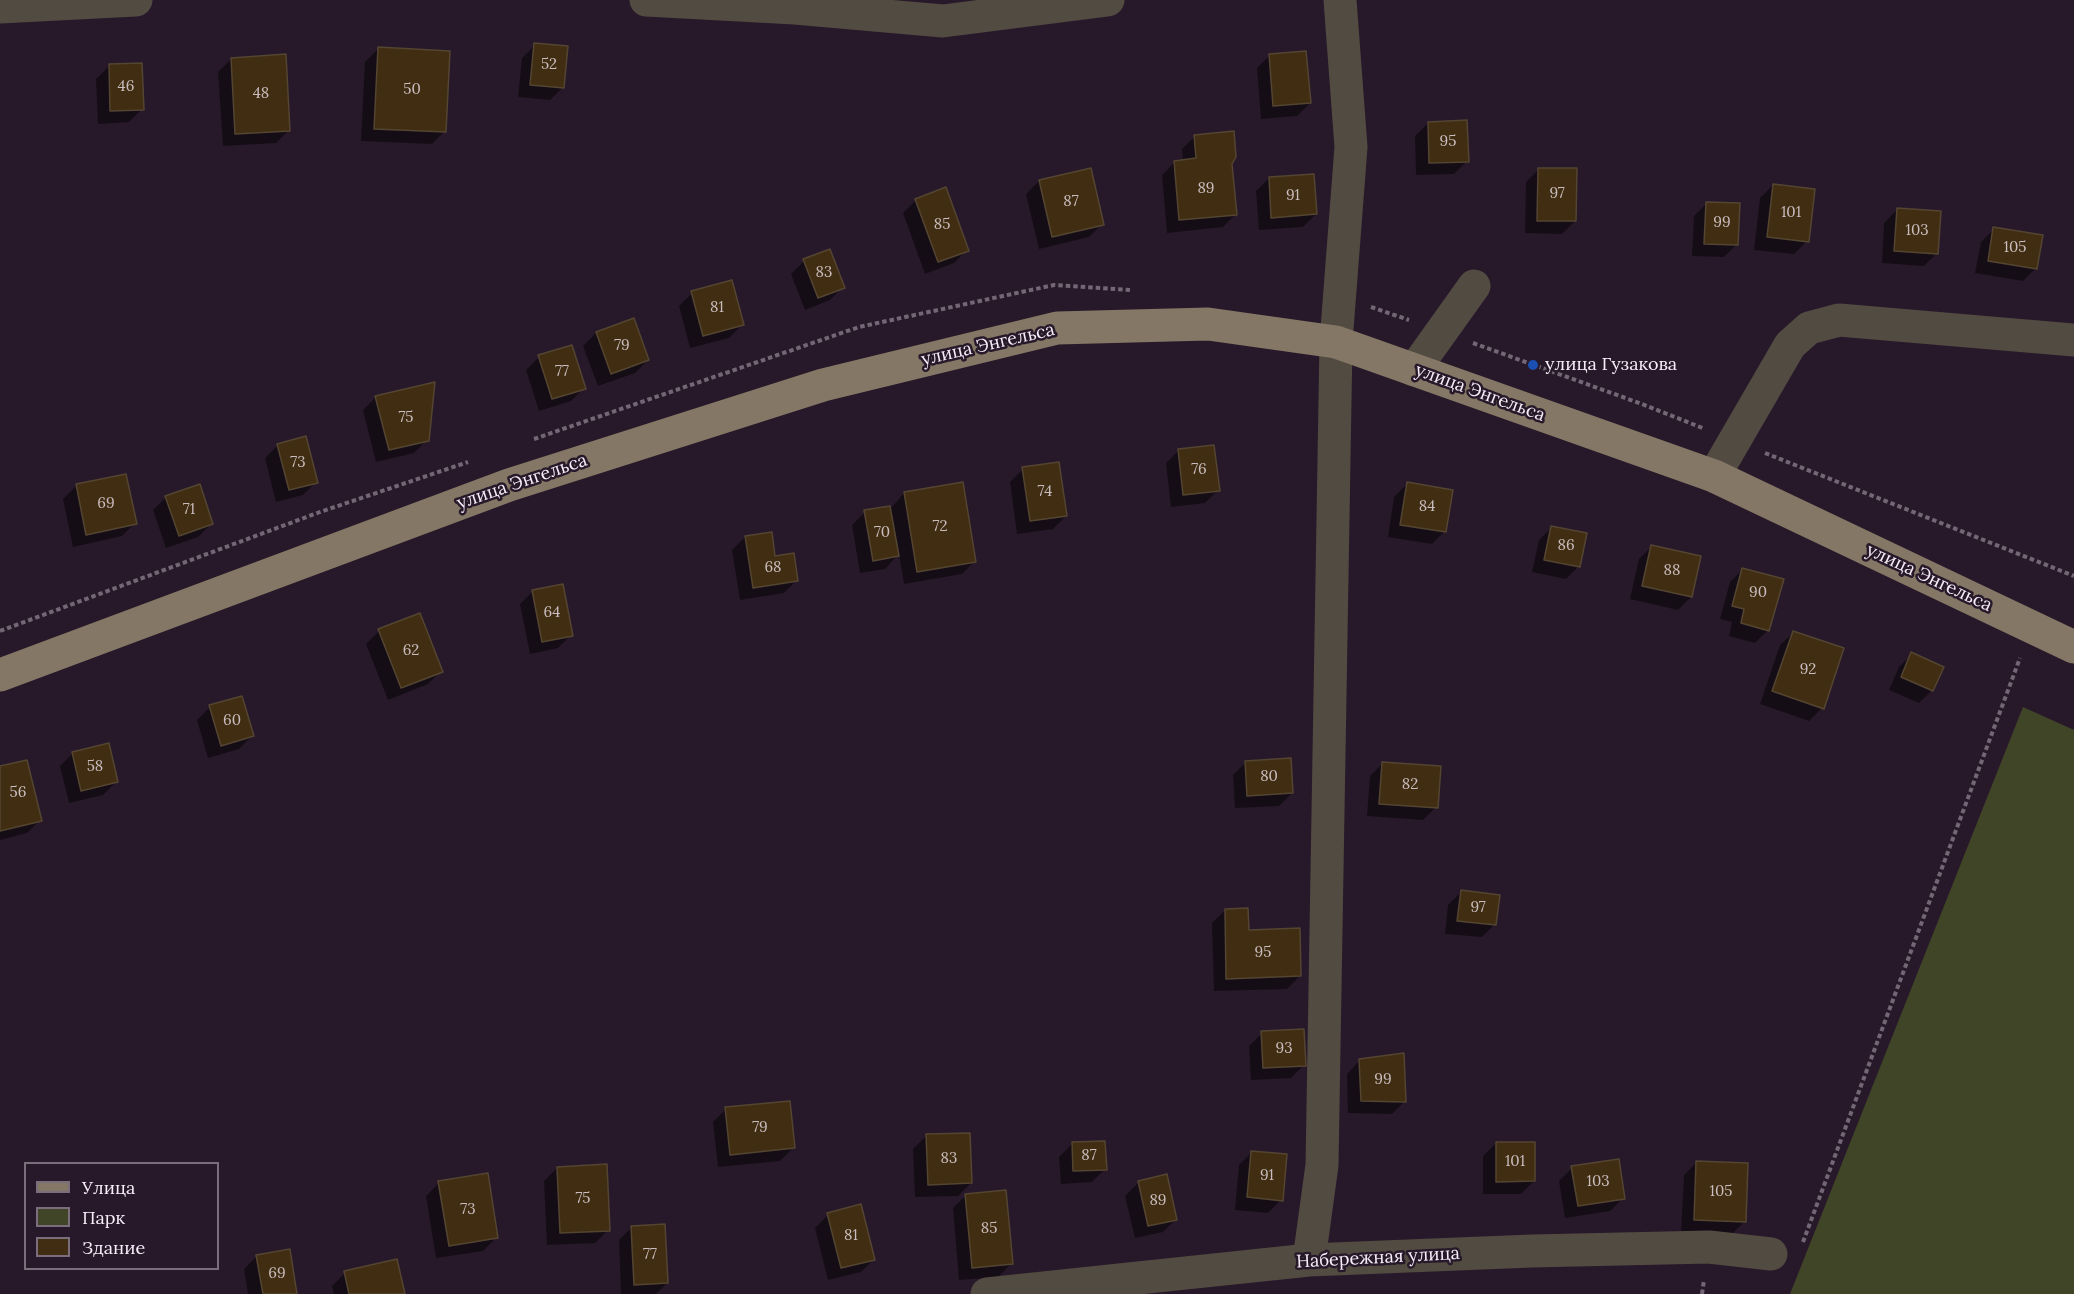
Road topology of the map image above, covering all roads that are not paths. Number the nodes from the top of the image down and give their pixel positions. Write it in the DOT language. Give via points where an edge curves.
graph roads {
  1 [pos="136,0"];
  2 [pos="646,0"];
  3 [pos="1108,0"];
  4 [pos="1340,0"];
  5 [pos="0,7"];
  6 [pos="1474,286"];
  7 [pos="2074,340"];
  8 [pos="1336,342"];
  9 [pos="1414,370"];
  10 [pos="1714,476"];
  11 [pos="2074,647"];
  12 [pos="0,675"];
  13 [pos="1771,1254"];
  14 [pos="1309,1260"];
  15 [pos="987,1294"];
  1 -- 5 [label="street"];
  2 -- 3 [label="street" via="943,21"];
  4 -- 8 [label="street" via="1351,147"];
  6 -- 9 [label="street"];
  7 -- 10 [label="street" via="1839,320 1809,328 1790,345"];
  8 -- 9 [label="main road, улица Энгельса"];
  8 -- 12 [label="main road, улица Энгельса" via="1208,324 1057,328 823,386 509,484"];
  8 -- 14 [label="street" via="1322,1165"];
  9 -- 10 [label="main road, улица Энгельса"];
  10 -- 11 [label="main road, улица Энгельса"];
  13 -- 14 [label="street, Набережная улица" via="1709,1247"];
  14 -- 15 [label="street, Набережная улица"];
}
